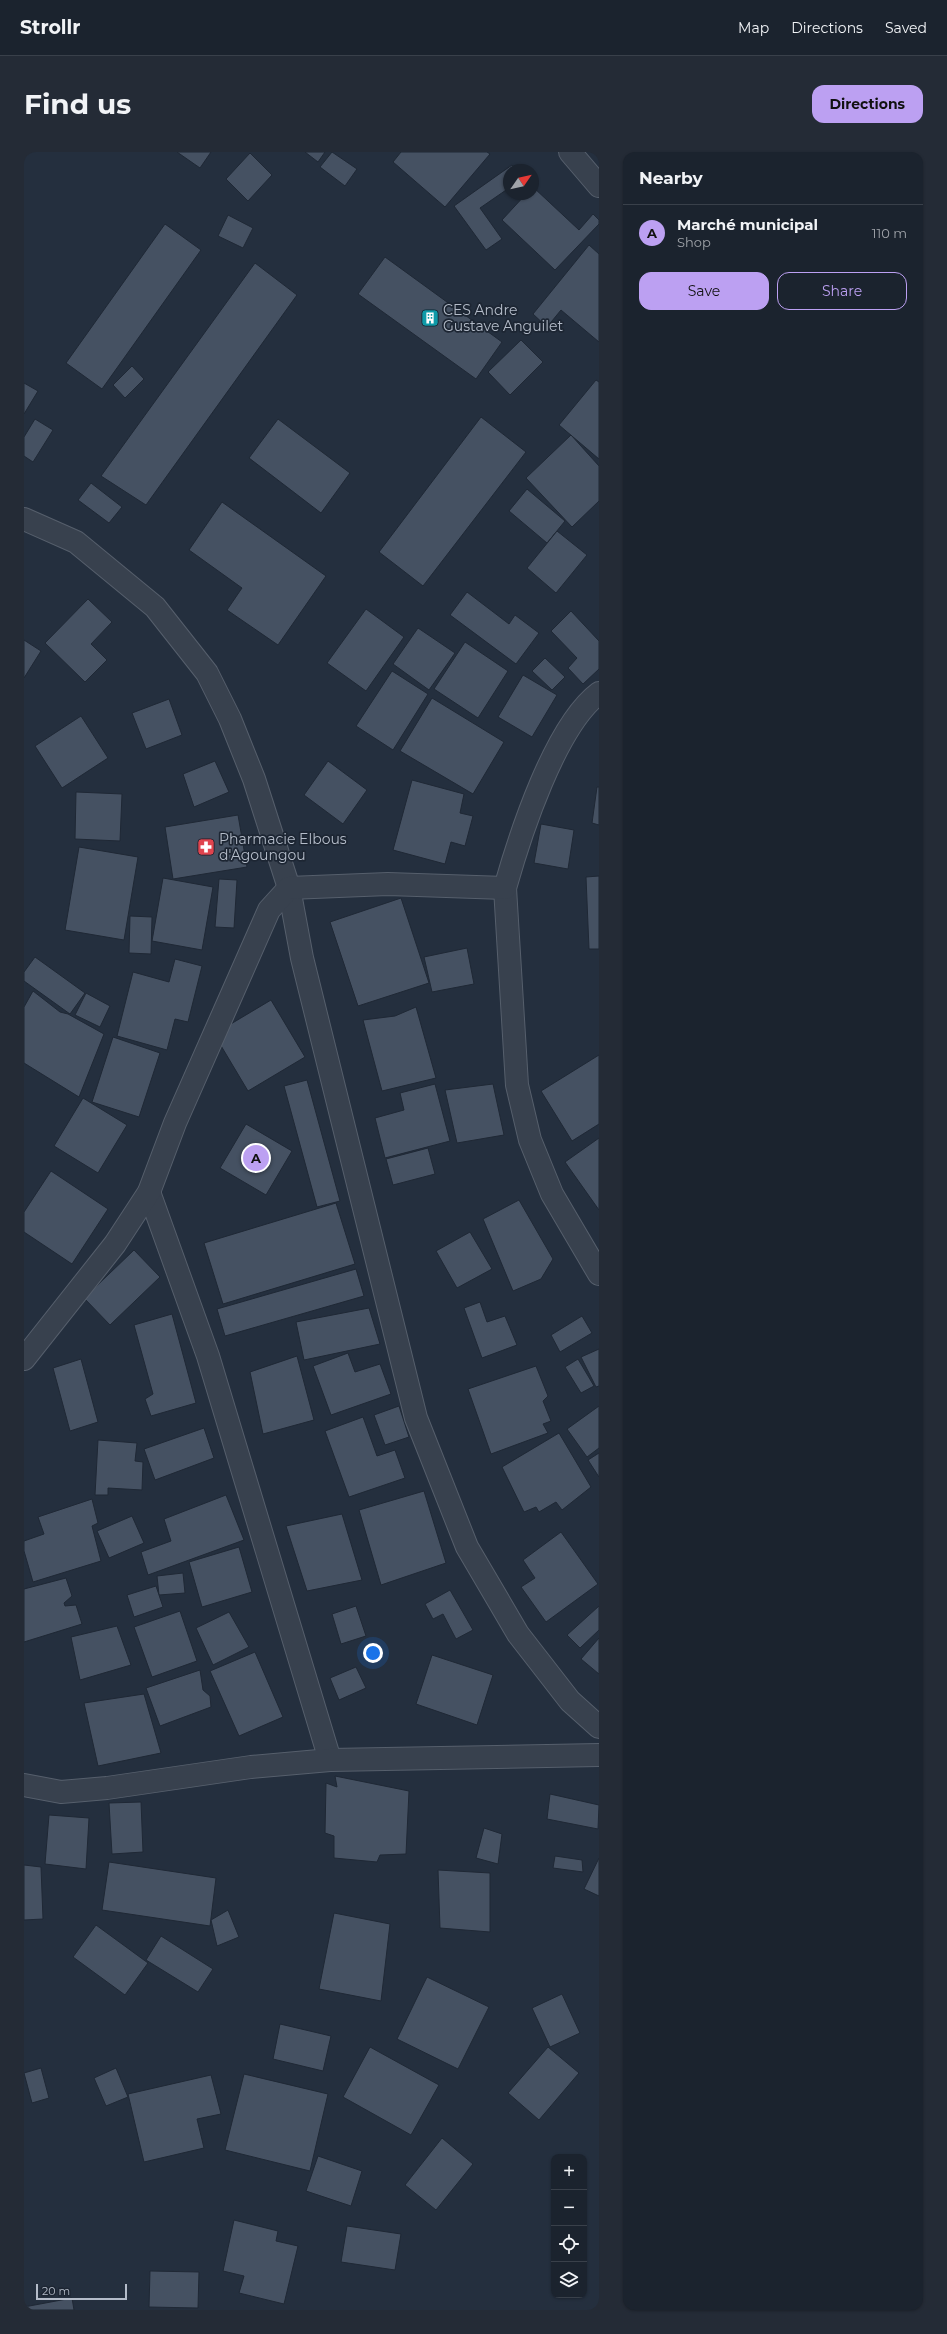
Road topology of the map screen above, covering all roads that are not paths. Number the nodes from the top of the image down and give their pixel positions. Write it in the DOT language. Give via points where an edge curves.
graph roads {
  1 [pos="570,152"];
  2 [pos="599,186"];
  3 [pos="24,519"];
  4 [pos="599,693"];
  5 [pos="288,888"];
  6 [pos="505,888"];
  7 [pos="149,1192"];
  8 [pos="599,1274"];
  9 [pos="24,1359"];
  10 [pos="599,1727"];
  11 [pos="599,1755"];
  12 [pos="330,1760"];
  13 [pos="24,1786"];
  1 -- 2 [label="street"];
  3 -- 5 [label="street" via="76,542 155,607 207,673 230,719 254,779"];
  4 -- 6 [label="street" via="566,732 523,827"];
  5 -- 6 [label="street" via="388,884"];
  5 -- 7 [label="street" via="269,910 178,1116"];
  5 -- 10 [label="street" via="302,958 416,1418 467,1547 502,1607 518,1634 570,1701"];
  6 -- 8 [label="street" via="517,1085 530,1140 552,1194"];
  7 -- 9 [label="street" via="115,1244"];
  7 -- 12 [label="street" via="208,1356"];
  11 -- 12 [label="street"];
  12 -- 13 [label="street" via="251,1767 61,1792"];
}
